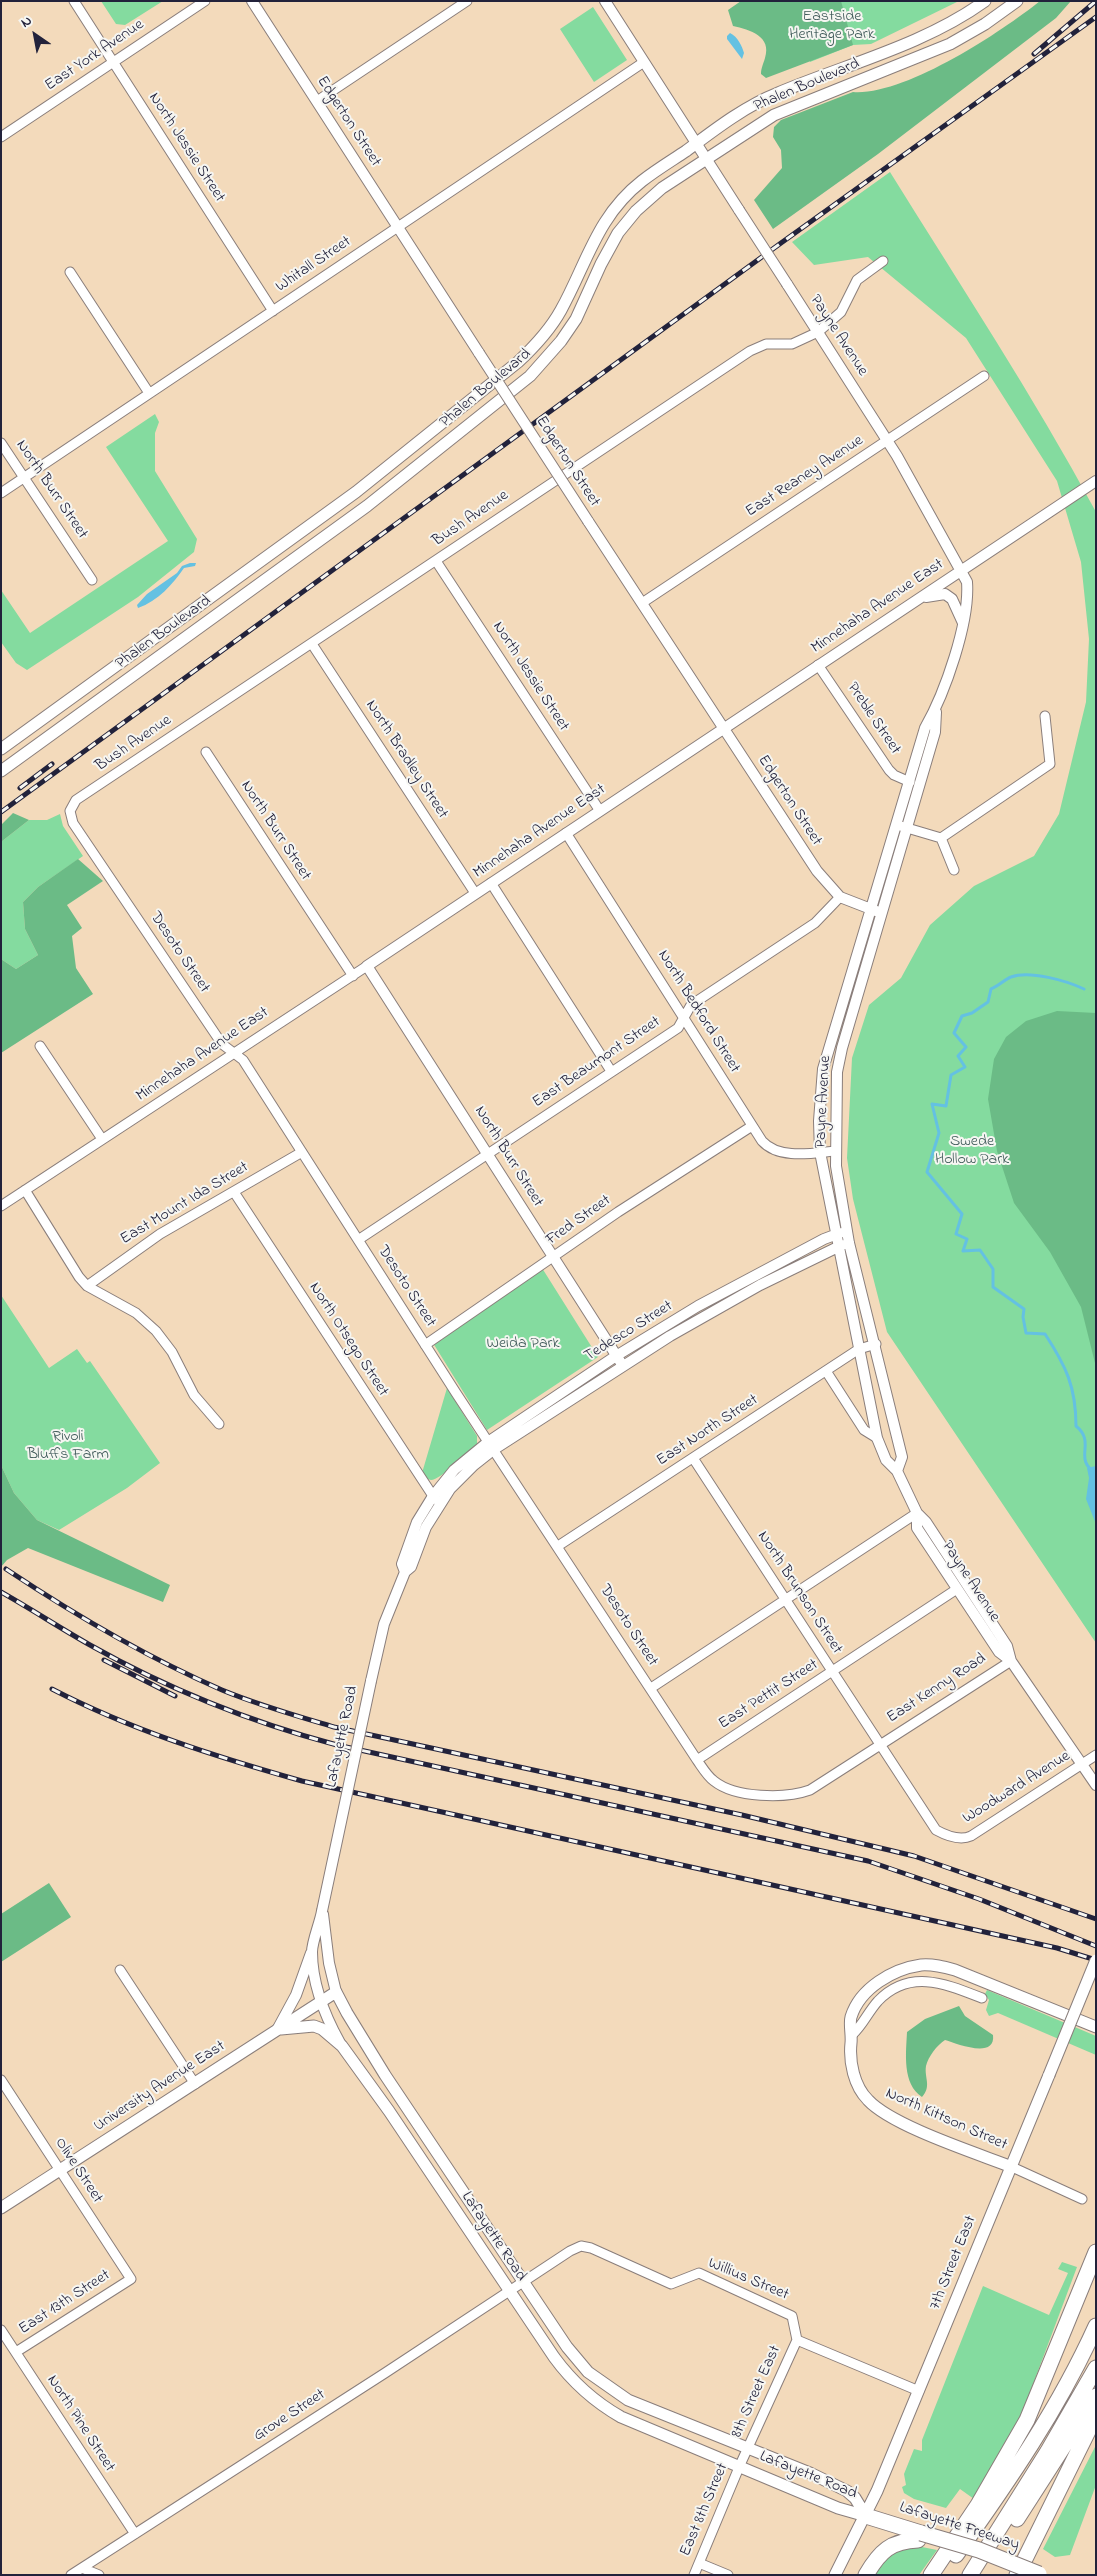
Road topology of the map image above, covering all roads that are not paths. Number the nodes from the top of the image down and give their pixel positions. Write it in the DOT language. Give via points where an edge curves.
graph roads {
  1 [pos="74,1"];
  2 [pos="205,1"];
  3 [pos="252,1"];
  4 [pos="467,1"];
  5 [pos="604,1"];
  6 [pos="985,1"];
  7 [pos="1017,1"];
  8 [pos="114,62"];
  9 [pos="644,62"];
  10 [pos="317,101"];
  11 [pos="1,137"];
  12 [pos="696,143"];
  13 [pos="706,158"];
  14 [pos="397,228"];
  15 [pos="883,261"];
  16 [pos="70,272"];
  17 [pos="273,311"];
  18 [pos="818,332"];
  19 [pos="984,376"];
  20 [pos="149,393"];
  21 [pos="887,440"];
  22 [pos="1,443"];
  23 [pos="25,477"];
  24 [pos="1096,481"];
  25 [pos="1,493"];
  26 [pos="436,561"];
  27 [pos="962,569"];
  28 [pos="92,580"];
  29 [pos="915,600"];
  30 [pos="642,602"];
  31 [pos="963,623"];
  32 [pos="312,644"];
  33 [pos="818,665"];
  34 [pos="936,709"];
  35 [pos="1045,716"];
  36 [pos="723,728"];
  37 [pos="1,749"];
  38 [pos="206,752"];
  39 [pos="1,770"];
  40 [pos="910,782"];
  41 [pos="70,811"];
  42 [pos="600,811"];
  43 [pos="897,825"];
  44 [pos="908,828"];
  45 [pos="566,833"];
  46 [pos="941,838"];
  47 [pos="954,870"];
  48 [pos="491,883"];
  49 [pos="475,893"];
  50 [pos="840,897"];
  51 [pos="870,909"];
  52 [pos="881,913"];
  53 [pos="367,966"];
  54 [pos="353,976"];
  55 [pos="684,1017"];
  56 [pos="40,1046"];
  57 [pos="233,1052"];
  58 [pos="611,1071"];
  59 [pos="752,1126"];
  60 [pos="102,1139"];
  61 [pos="836,1151"];
  62 [pos="302,1152"];
  63 [pos="820,1152"];
  64 [pos="488,1154"];
  65 [pos="26,1190"];
  66 [pos="234,1192"];
  67 [pos="1,1206"];
  68 [pos="847,1231"];
  69 [pos="835,1235"];
  70 [pos="358,1240"];
  71 [pos="849,1242"];
  72 [pos="837,1246"];
  73 [pos="553,1257"];
  74 [pos="87,1286"];
  75 [pos="876,1344"];
  76 [pos="425,1345"];
  77 [pos="859,1348"];
  78 [pos="616,1356"];
  79 [pos="623,1366"];
  80 [pos="826,1371"];
  81 [pos="218,1424"];
  82 [pos="877,1438"];
  83 [pos="491,1446"];
  84 [pos="693,1458"];
  85 [pos="897,1471"];
  86 [pos="446,1486"];
  87 [pos="436,1500"];
  88 [pos="917,1513"];
  89 [pos="558,1546"];
  90 [pos="957,1589"];
  91 [pos="786,1600"];
  92 [pos="1011,1661"];
  93 [pos="832,1671"];
  94 [pos="651,1688"];
  95 [pos="880,1744"];
  96 [pos="1096,1755"];
  97 [pos="697,1760"];
  98 [pos="1082,1765"];
  99 [pos="715,1782"];
  100 [pos="1096,1785"];
  101 [pos="322,1911"];
  102 [pos="312,1950"];
  103 [pos="1096,1960"];
  104 [pos="120,1970"];
  105 [pos="336,1992"];
  106 [pos="982,1998"];
  107 [pos="321,2001"];
  108 [pos="1096,2027"];
  109 [pos="277,2030"];
  110 [pos="852,2034"];
  111 [pos="342,2046"];
  112 [pos="1,2080"];
  113 [pos="195,2084"];
  114 [pos="1012,2167"];
  115 [pos="60,2171"];
  116 [pos="1082,2199"];
  117 [pos="1,2208"];
  118 [pos="1096,2252"];
  119 [pos="131,2279"];
  120 [pos="524,2282"];
  121 [pos="510,2291"];
  122 [pos="1096,2326"];
  123 [pos="1,2330"];
  124 [pos="797,2340"];
  125 [pos="16,2352"];
  126 [pos="1096,2368"];
  127 [pos="919,2391"];
  128 [pos="1096,2396"];
  129 [pos="1096,2415"];
  130 [pos="744,2457"];
  131 [pos="866,2516"];
  132 [pos="135,2534"];
  133 [pos="920,2536"];
  134 [pos="699,2563"];
  135 [pos="82,2568"];
  136 [pos="1040,2574"];
  137 [pos="71,2575"];
  138 [pos="100,2575"];
  139 [pos="694,2575"];
  140 [pos="728,2575"];
  141 [pos="835,2575"];
  142 [pos="866,2575"];
  143 [pos="931,2575"];
  144 [pos="942,2575"];
  145 [pos="970,2575"];
  146 [pos="979,2575"];
  147 [pos="1017,2575"];
  1 -- 8 [label="street, North Jessie Street"];
  2 -- 8 [label="street, East York Avenue"];
  3 -- 10 [label="street, Edgerton Street"];
  4 -- 10 [label="street"];
  5 -- 9 [label="street, Payne Avenue"];
  6 -- 12 [label="main road, Phalen Boulevard" via="943,27 767,98"];
  7 -- 13 [label="main road, Phalen Boulevard" via="958,40 774,115"];
  8 -- 11 [label="street, East York Avenue"];
  8 -- 17 [label="street, North Jessie Street"];
  9 -- 12 [label="street, Payne Avenue"];
  9 -- 14 [label="street, Whitall Street"];
  10 -- 14 [label="street, Edgerton Street"];
  12 -- 13 [label="street, Payne Avenue"];
  12 -- 37 [label="main road, Phalen Boulevard" via="642,180 613,210 593,239 560,312 518,362 356,492"];
  13 -- 18 [label="street, Payne Avenue, bridge"];
  13 -- 39 [label="main road, Phalen Boulevard" via="662,188 626,223 601,264 576,319 561,342 530,376 367,506"];
  14 -- 17 [label="street, Whitall Street"];
  14 -- 30 [label="street, Edgerton Street, bridge"];
  15 -- 18 [label="street, Bush Avenue" via="857,280 841,312"];
  16 -- 20 [label="street"];
  17 -- 20 [label="street, Whitall Street"];
  18 -- 21 [label="street, Payne Avenue"];
  18 -- 26 [label="street, Bush Avenue" via="792,344 766,344 750,351"];
  19 -- 21 [label="street, East Reaney Avenue"];
  20 -- 23 [label="street, Whitall Street"];
  21 -- 27 [label="street, Payne Avenue"];
  21 -- 30 [label="street, East Reaney Avenue"];
  22 -- 23 [label="street, North Burr Street"];
  23 -- 25 [label="street, Whitall Street"];
  23 -- 28 [label="street, North Burr Street"];
  24 -- 27 [label="street, Minnehaha Avenue East"];
  26 -- 32 [label="street, Bush Avenue"];
  26 -- 42 [label="street, North Jessie Street"];
  27 -- 29 [label="street, Minnehaha Avenue East"];
  27 -- 31 [label="street, Payne Avenue" via="968,588"];
  29 -- 31 [label="street" via="945,594 952,599"];
  29 -- 33 [label="street, Minnehaha Avenue East"];
  30 -- 36 [label="street, Edgerton Street"];
  31 -- 34 [label="street, Payne Avenue"];
  32 -- 41 [label="street, Bush Avenue" via="76,800"];
  32 -- 49 [label="street, North Bradley Street"];
  33 -- 36 [label="street, Minnehaha Avenue East"];
  33 -- 40 [label="street, Preble Street" via="889,770"];
  34 -- 40 [label="street, Payne Avenue" via="926,728"];
  34 -- 44 [label="street, Payne Avenue" via="936,732"];
  35 -- 46 [label="street" via="1050,764"];
  36 -- 42 [label="street, Minnehaha Avenue East"];
  36 -- 50 [label="street, Edgerton Street" via="817,871"];
  38 -- 54 [label="street, North Burr Street"];
  40 -- 43 [label="street, Payne Avenue"];
  41 -- 57 [label="street, Desoto Street" via="73,823 222,1044"];
  42 -- 45 [label="street, Minnehaha Avenue East"];
  43 -- 44 [label="street"];
  43 -- 51 [label="street, Payne Avenue"];
  44 -- 46 [label="street"];
  44 -- 52 [label="street, Payne Avenue"];
  45 -- 48 [label="street, Minnehaha Avenue East"];
  45 -- 55 [label="street, North Bedford Street"];
  46 -- 47 [label="street"];
  48 -- 49 [label="street, Minnehaha Avenue East"];
  48 -- 58 [label="street"];
  49 -- 53 [label="street, Minnehaha Avenue East"];
  50 -- 51 [label="street, Edgerton Street"];
  50 -- 55 [label="street, East Beaumont Street" via="815,923 691,1005"];
  51 -- 52 [label="street, Edgerton Street"];
  51 -- 63 [label="street, Payne Avenue" via="823,1069"];
  52 -- 61 [label="street, Payne Avenue" via="839,1059"];
  53 -- 54 [label="street, Minnehaha Avenue East"];
  53 -- 64 [label="street, North Burr Street"];
  54 -- 57 [label="street, Minnehaha Avenue East"];
  55 -- 58 [label="street, East Beaumont Street" via="678,1028"];
  55 -- 59 [label="street, North Bedford Street"];
  56 -- 60 [label="street"];
  57 -- 60 [label="street, Minnehaha Avenue East"];
  57 -- 62 [label="street, Desoto Street" via="243,1060"];
  58 -- 64 [label="street, East Beaumont Street"];
  59 -- 63 [label="street, North Bedford Street" via="774,1151"];
  59 -- 73 [label="street, Fred Street"];
  60 -- 65 [label="street, Minnehaha Avenue East"];
  61 -- 63 [label="street, North Bedford Street"];
  61 -- 68 [label="street, Payne Avenue"];
  62 -- 66 [label="street, East Mount Ida Street"];
  62 -- 70 [label="street, Desoto Street"];
  63 -- 69 [label="street, Payne Avenue"];
  64 -- 70 [label="street, East Beaumont Street"];
  64 -- 73 [label="street, North Burr Street"];
  65 -- 67 [label="street, Minnehaha Avenue East"];
  65 -- 74 [label="street"];
  66 -- 74 [label="street, East Mount Ida Street" via="160,1234"];
  66 -- 87 [label="street, North Otsego Street"];
  68 -- 69 [label="street, Tedesco Street"];
  68 -- 71 [label="street, Payne Avenue"];
  69 -- 72 [label="street, Payne Avenue"];
  69 -- 78 [label="street, Tedesco Street" via="698,1306"];
  70 -- 76 [label="street, Desoto Street"];
  71 -- 72 [label="street, Tedesco Street"];
  71 -- 75 [label="street, Payne Avenue"];
  72 -- 77 [label="street, Payne Avenue"];
  72 -- 79 [label="street, Tedesco Street" via="712,1312"];
  73 -- 76 [label="street, Fred Street"];
  73 -- 78 [label="street, North Burr Street"];
  74 -- 81 [label="street" via="125,1305 156,1331 172,1352 197,1399"];
  75 -- 77 [label="street, East North Street"];
  75 -- 85 [label="street, Payne Avenue" via="902,1457"];
  76 -- 83 [label="street, Desoto Street"];
  77 -- 80 [label="street, East North Street"];
  77 -- 82 [label="street, Payne Avenue"];
  78 -- 79 [label="street, North Burr Street"];
  78 -- 83 [label="street, Tedesco Street"];
  79 -- 83 [label="street, Tedesco Street"];
  80 -- 82 [label="street, Payne Avenue" via="864,1430"];
  80 -- 84 [label="street, East North Street"];
  82 -- 85 [label="street, Payne Avenue" via="886,1460"];
  83 -- 86 [label="street, Tedesco Street" via="467,1459"];
  83 -- 89 [label="street, Desoto Street"];
  84 -- 89 [label="street, East North Street"];
  84 -- 91 [label="street, North Brunson Street"];
  85 -- 88 [label="street, Payne Avenue"];
  86 -- 87 [label="street, Lafayette Road"];
  87 -- 101 [label="street, Lafayette Road, bridge" via="411,1568 405,1572 384,1624"];
  88 -- 90 [label="street, Payne Avenue" via="917,1528"];
  88 -- 91 [label="street"];
  88 -- 92 [label="street, Payne Avenue" via="1007,1646"];
  89 -- 94 [label="street, Desoto Street"];
  90 -- 92 [label="street, Payne Avenue" via="998,1652"];
  90 -- 93 [label="street, East Pettit Street"];
  91 -- 93 [label="street, North Brunson Street"];
  91 -- 94 [label="street"];
  92 -- 95 [label="street, East Kenny Road"];
  92 -- 98 [label="street, Payne Avenue"];
  93 -- 95 [label="street, North Brunson Street"];
  93 -- 97 [label="street, East Pettit Street"];
  94 -- 97 [label="street, Desoto Street"];
  95 -- 98 [label="street, Woodward Avenue" via="936,1830 965,1839"];
  95 -- 99 [label="street, East Kenny Road" via="801,1793 755,1795"];
  96 -- 98 [label="street, Woodward Avenue"];
  97 -- 99 [label="street, Desoto Street"];
  98 -- 100 [label="street, Payne Avenue"];
  101 -- 102 [label="street, Lafayette Road"];
  101 -- 105 [label="street, Lafayette Road"];
  102 -- 107 [label="street, Lafayette Road"];
  102 -- 109 [label="street" via="296,1995"];
  103 -- 114 [label="main road, 7th Street East, bridge"];
  104 -- 113 [label="street"];
  105 -- 107 [label="main road, University Avenue East"];
  105 -- 120 [label="main road, Lafayette Road" via="385,2075"];
  106 -- 110 [label="street" via="935,1981 908,1984 886,1993 862,2026"];
  107 -- 109 [label="main road, University Avenue East"];
  107 -- 111 [label="street, Lafayette Road"];
  108 -- 110 [label="main road, North Kittson Street" via="955,1970 923,1965 886,1977 865,1994 850,2018"];
  109 -- 111 [label="main road" via="314,2026"];
  109 -- 113 [label="main road, University Avenue East"];
  110 -- 114 [label="main road, North Kittson Street" via="850,2052 857,2083 878,2110"];
  111 -- 121 [label="main road, Lafayette Road"];
  112 -- 115 [label="street, Olive Street"];
  113 -- 115 [label="main road, University Avenue East"];
  114 -- 116 [label="street, North Kittson Street"];
  114 -- 127 [label="main road, 7th Street East"];
  115 -- 117 [label="main road, University Avenue East"];
  115 -- 119 [label="street, Olive Street"];
  118 -- 143 [label="highway" via="1027,2420 978,2505"];
  119 -- 125 [label="street, East 13th Street"];
  120 -- 121 [label="street, Grove Street"];
  120 -- 124 [label="street, Willius Street" via="570,2250 581,2246 591,2248 671,2284 699,2273 792,2316"];
  120 -- 130 [label="main road, Lafayette Road" via="567,2347 601,2383 628,2400"];
  121 -- 130 [label="main road, Lafayette Road" via="566,2374 590,2398 621,2417"];
  121 -- 132 [label="street, Grove Street"];
  122 -- 144 [label="highway" via="1030,2448"];
  123 -- 125 [label="street, North Pine Street"];
  124 -- 127 [label="street"];
  124 -- 130 [label="street, 8th Street East"];
  125 -- 132 [label="street, North Pine Street"];
  126 -- 145 [label="highway"];
  127 -- 131 [label="main road, 7th Street East"];
  128 -- 146 [label="highway" via="1050,2471"];
  129 -- 147 [label="highway"];
  130 -- 131 [label="main road, Lafayette Road" via="838,2508"];
  130 -- 131 [label="main road, Lafayette Road" via="810,2473 855,2498"];
  130 -- 134 [label="street, East 8th Street"];
  131 -- 133 [label="highway, Lafayette Freeway"];
  131 -- 141 [label="main road, 7th Street East"];
  132 -- 135 [label="street, Grove Street"];
  133 -- 136 [label="highway, Lafayette Freeway, bridge" via="979,2550"];
  133 -- 142 [label="highway" via="885,2548"];
  134 -- 139 [label="street, East 8th Street"];
  134 -- 140 [label="street"];
  135 -- 137 [label="street, Grove Street"];
  135 -- 138 [label="street"];
}
